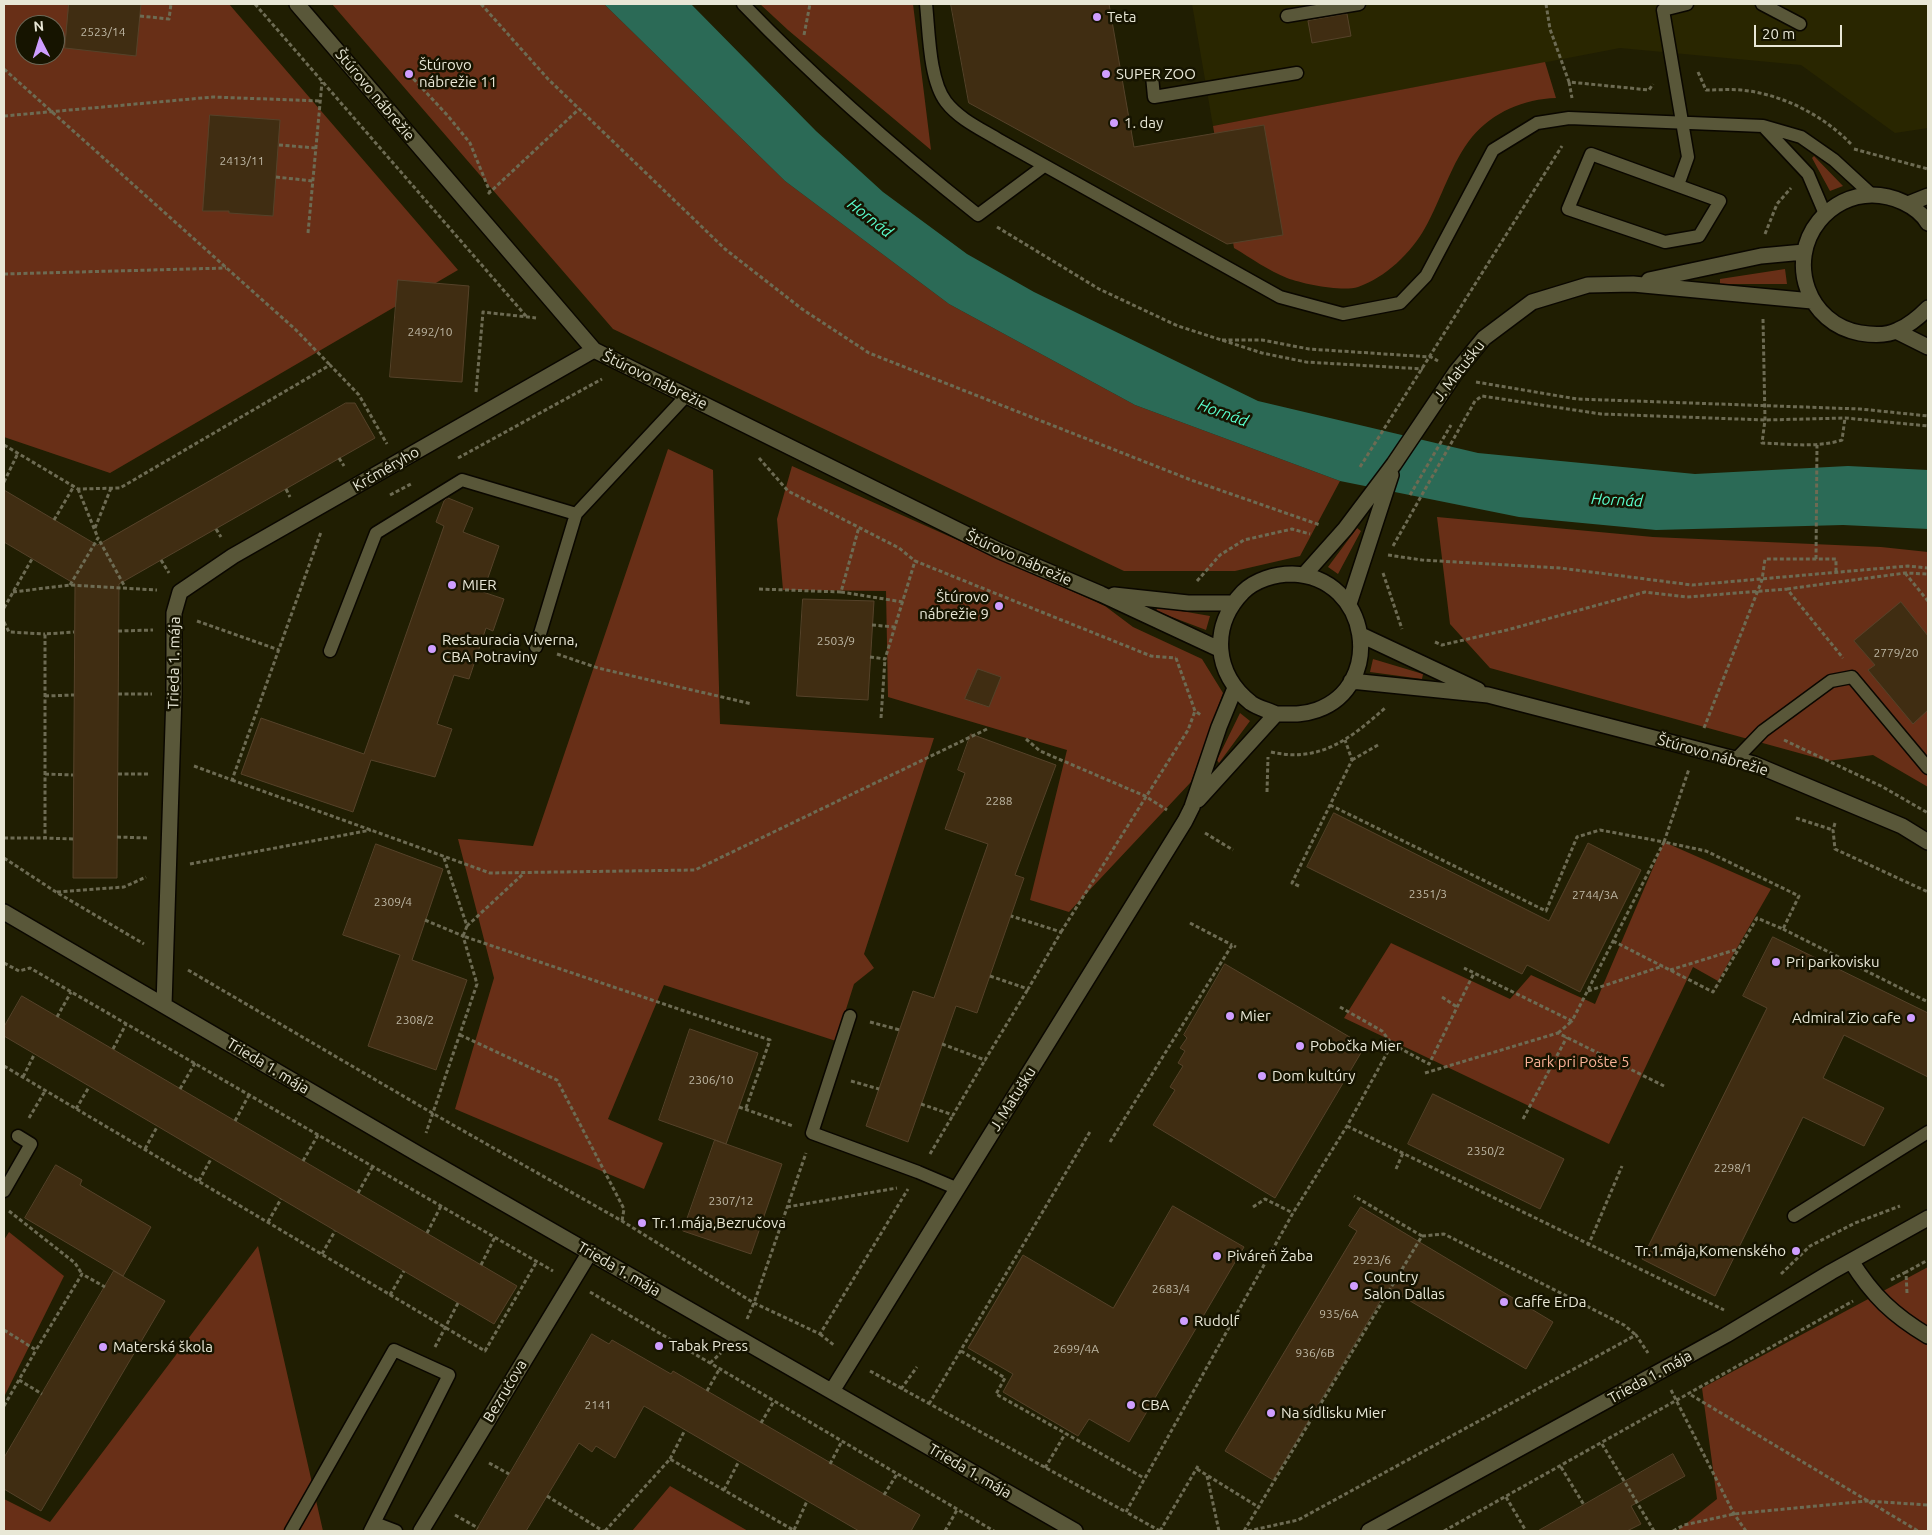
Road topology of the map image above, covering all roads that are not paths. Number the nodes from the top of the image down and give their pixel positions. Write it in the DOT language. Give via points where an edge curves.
graph roads {
  1 [pos="297,4"];
  2 [pos="743,4"];
  3 [pos="926,4"];
  4 [pos="1359,4"];
  5 [pos="1687,4"];
  6 [pos="1762,4"];
  7 [pos="1287,16"];
  8 [pos="1800,24"];
  9 [pos="1297,73"];
  10 [pos="1152,76"];
  11 [pos="1683,122"];
  12 [pos="1763,126"];
  13 [pos="1044,166"];
  14 [pos="1678,185"];
  15 [pos="1872,195"];
  16 [pos="1928,196"];
  17 [pos="1908,204"];
  18 [pos="1825,214"];
  19 [pos="1928,223"];
  20 [pos="1804,252"];
  21 [pos="1633,284"];
  22 [pos="1812,301"];
  23 [pos="1928,308"];
  24 [pos="1896,331"];
  25 [pos="1928,347"];
  26 [pos="594,350"];
  27 [pos="687,395"];
  28 [pos="1394,464"];
  29 [pos="576,514"];
  30 [pos="1304,574"];
  31 [pos="180,592"];
  32 [pos="1102,594"];
  33 [pos="1232,603"];
  34 [pos="1349,604"];
  35 [pos="1361,635"];
  36 [pos="536,647"];
  37 [pos="1220,649"];
  38 [pos="330,651"];
  39 [pos="1351,681"];
  40 [pos="1235,688"];
  41 [pos="1488,694"];
  42 [pos="1276,714"];
  43 [pos="1736,759"];
  44 [pos="1928,768"];
  45 [pos="1192,807"];
  46 [pos="1928,842"];
  47 [pos="4,912"];
  48 [pos="164,1005"];
  49 [pos="850,1016"];
  50 [pos="1928,1132"];
  51 [pos="18,1136"];
  52 [pos="958,1190"];
  53 [pos="4,1191"];
  54 [pos="1794,1216"];
  55 [pos="1928,1218"];
  56 [pos="590,1252"];
  57 [pos="1851,1261"];
  58 [pos="1928,1336"];
  59 [pos="832,1391"];
  60 [pos="373,1527"];
  61 [pos="291,1531"];
  62 [pos="396,1531"];
  63 [pos="421,1531"];
  64 [pos="1074,1531"];
  65 [pos="1369,1531"];
  1 -- 26 [label="street, Štúrovo nábrežie"];
  2 -- 13 [label="lane" via="793,56 911,162 978,215"];
  3 -- 13 [label="lane" via="935,84 946,102 960,115"];
  4 -- 7 [label="lane"];
  5 -- 11 [label="lane" via="1663,10"];
  6 -- 8 [label="lane"];
  9 -- 10 [label="lane" via="1154,97"];
  11 -- 12 [label="lane"];
  11 -- 13 [label="lane" via="1569,118 1537,123 1493,150 1426,276 1400,303 1343,314 1280,298"];
  11 -- 14 [label="lane" via="1688,157"];
  12 -- 15 [label="lane" via="1802,137 1834,160"];
  12 -- 18 [label="lane" via="1808,174"];
  14 -- 14 [label="lane" via="1590,154 1568,209 1665,242 1699,236 1720,201"];
  15 -- 17 [label="street"];
  15 -- 18 [label="street" via="1855,197"];
  16 -- 17 [label="street"];
  17 -- 19 [label="street"];
  18 -- 20 [label="street" via="1811,231"];
  20 -- 21 [label="street" via="1762,256"];
  20 -- 22 [label="street" via="1803,269"];
  21 -- 22 [label="street"];
  21 -- 28 [label="street, J. Matušku" via="1588,285 1532,302 1484,338 1432,405"];
  22 -- 24 [label="street" via="1828,319 1849,331 1872,335"];
  23 -- 24 [label="street" via="1915,321"];
  24 -- 25 [label="street"];
  26 -- 27 [label="street, Štúrovo nábrežie"];
  26 -- 31 [label="street, Krčméryho" via="233,556"];
  27 -- 29 [label="lane"];
  27 -- 32 [label="street, Štúrovo nábrežie" via="1000,551"];
  28 -- 30 [label="street" via="1343,532"];
  28 -- 34 [label="street"];
  29 -- 36 [label="lane"];
  29 -- 38 [label="lane" via="462,480 376,533"];
  30 -- 33 [label="street" via="1264,578"];
  30 -- 34 [label="street" via="1321,580"];
  31 -- 48 [label="street, Trieda 1. mája" via="173,630 174,694"];
  32 -- 33 [label="street" via="1188,603"];
  32 -- 37 [label="street"];
  33 -- 37 [label="street" via="1222,625"];
  34 -- 35 [label="street"];
  35 -- 39 [label="street" via="1360,659"];
  35 -- 41 [label="street"];
  37 -- 40 [label="street" via="1224,670"];
  39 -- 41 [label="street"];
  39 -- 42 [label="street" via="1337,698 1318,709 1297,715"];
  40 -- 42 [label="street" via="1253,704"];
  40 -- 45 [label="street"];
  41 -- 43 [label="street, Štúrovo nábrežie"];
  42 -- 45 [label="street"];
  43 -- 44 [label="lane" via="1763,730 1831,681 1852,677"];
  43 -- 46 [label="street, Štúrovo nábrežie" via="1902,826"];
  45 -- 52 [label="street, J. Matušku"];
  47 -- 48 [label="street, Trieda 1. mája"];
  48 -- 56 [label="street, Trieda 1. mája"];
  49 -- 52 [label="lane" via="812,1133"];
  50 -- 54 [label="lane"];
  51 -- 53 [label="lane" via="31,1144"];
  52 -- 59 [label="street, J. Matušku"];
  55 -- 57 [label="street, Trieda 1. mája"];
  56 -- 59 [label="street, Trieda 1. mája"];
  56 -- 63 [label="street, Bezručova"];
  57 -- 58 [label="street" via="1871,1291 1892,1313"];
  57 -- 65 [label="street, Trieda 1. mája" via="1659,1372"];
  59 -- 64 [label="street, Trieda 1. mája"];
  60 -- 61 [label="lane" via="449,1375 394,1350"];
  60 -- 62 [label="lane"];
}
